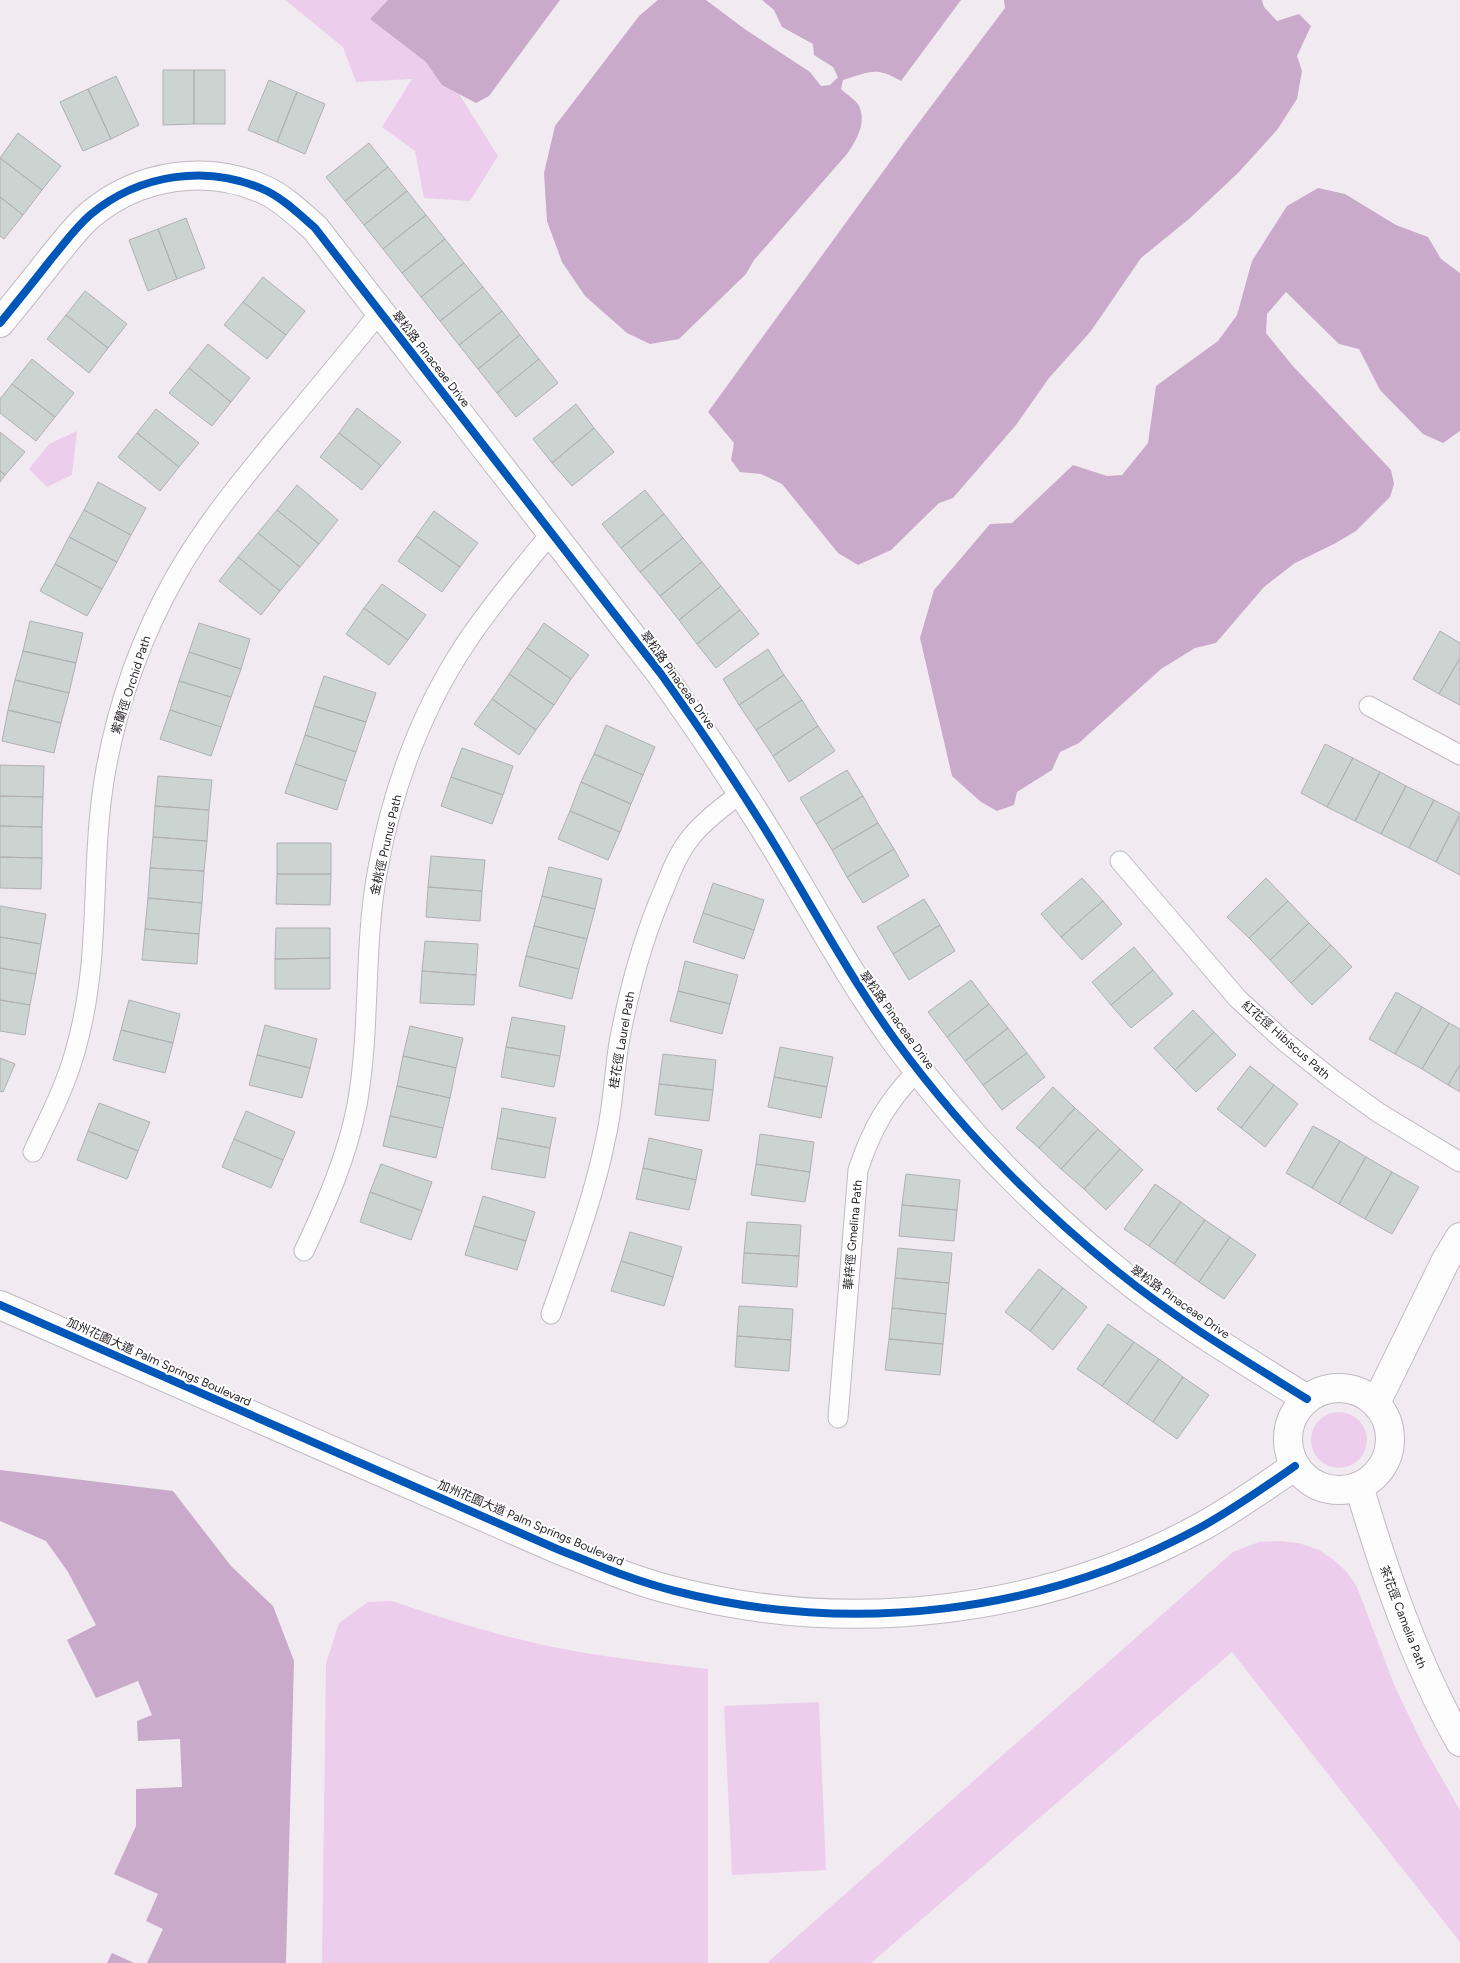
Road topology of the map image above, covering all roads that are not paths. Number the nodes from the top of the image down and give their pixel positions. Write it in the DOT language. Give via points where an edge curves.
graph roads {
  1 [pos="380,312"];
  2 [pos="0,323"];
  3 [pos="552,532"];
  4 [pos="1369,706"];
  5 [pos="1460,755"];
  6 [pos="742,793"];
  7 [pos="1120,861"];
  8 [pos="918,1070"];
  9 [pos="33,1152"];
  10 [pos="1460,1162"];
  11 [pos="1460,1237"];
  12 [pos="304,1251"];
  13 [pos="0,1305"];
  14 [pos="551,1314"];
  15 [pos="1307,1399"];
  16 [pos="1376,1403"];
  17 [pos="838,1418"];
  18 [pos="1295,1466"];
  19 [pos="1359,1486"];
  20 [pos="1460,1742"];
  1 -- 2 [label="street, 翠松路 Pinaceae Drive" via="315,228 293,208 268,192 239,181 210,176 180,176 131,189 88,217"];
  1 -- 3 [label="street, 翠松路 Pinaceae Drive"];
  1 -- 9 [label="lane, 紫蘭徑 Orchid Path" via="230,495 200,536 151,624 117,720 106,769 99,819 91,966 77,1046 64,1084"];
  3 -- 6 [label="street, 翠松路 Pinaceae Drive" via="661,674"];
  3 -- 12 [label="lane, 金桃徑 Prunus Path" via="471,635 437,693 404,770 389,819 370,918 357,1105 335,1183"];
  4 -- 5 [label="lane"];
  6 -- 8 [label="street, 翠松路 Pinaceae Drive" via="850,974"];
  6 -- 14 [label="lane, 桂花徑 Laurel Path" via="722,806 690,839 678,857 656,906 638,957 628,1001 607,1136 596,1181"];
  7 -- 10 [label="lane, 紅花徑 Hibiscus Path" via="1238,999 1284,1041 1379,1113"];
  8 -- 15 [label="street, 翠松路 Pinaceae Drive" via="999,1164 1057,1221 1184,1321"];
  8 -- 17 [label="lane, 華梓徑 Gmelina Path" via="888,1103 858,1170"];
  11 -- 16 [label="street"];
  13 -- 18 [label="street, 加州花園大道 Palm Springs Boulevard" via="614,1572 674,1591 734,1604 796,1612 921,1612 982,1604 1044,1590 1103,1571 1202,1526"];
  15 -- 16 [label="street" via="1324,1390 1342,1388 1360,1393"];
  15 -- 18 [label="street" via="1295,1412 1288,1430 1288,1448"];
  16 -- 19 [label="street" via="1386,1420 1390,1439 1386,1459 1375,1475"];
  18 -- 19 [label="street" via="1306,1480 1323,1488 1341,1490"];
  19 -- 20 [label="street, 茶花徑 Camelia Path" via="1400,1613 1425,1674"];
}
